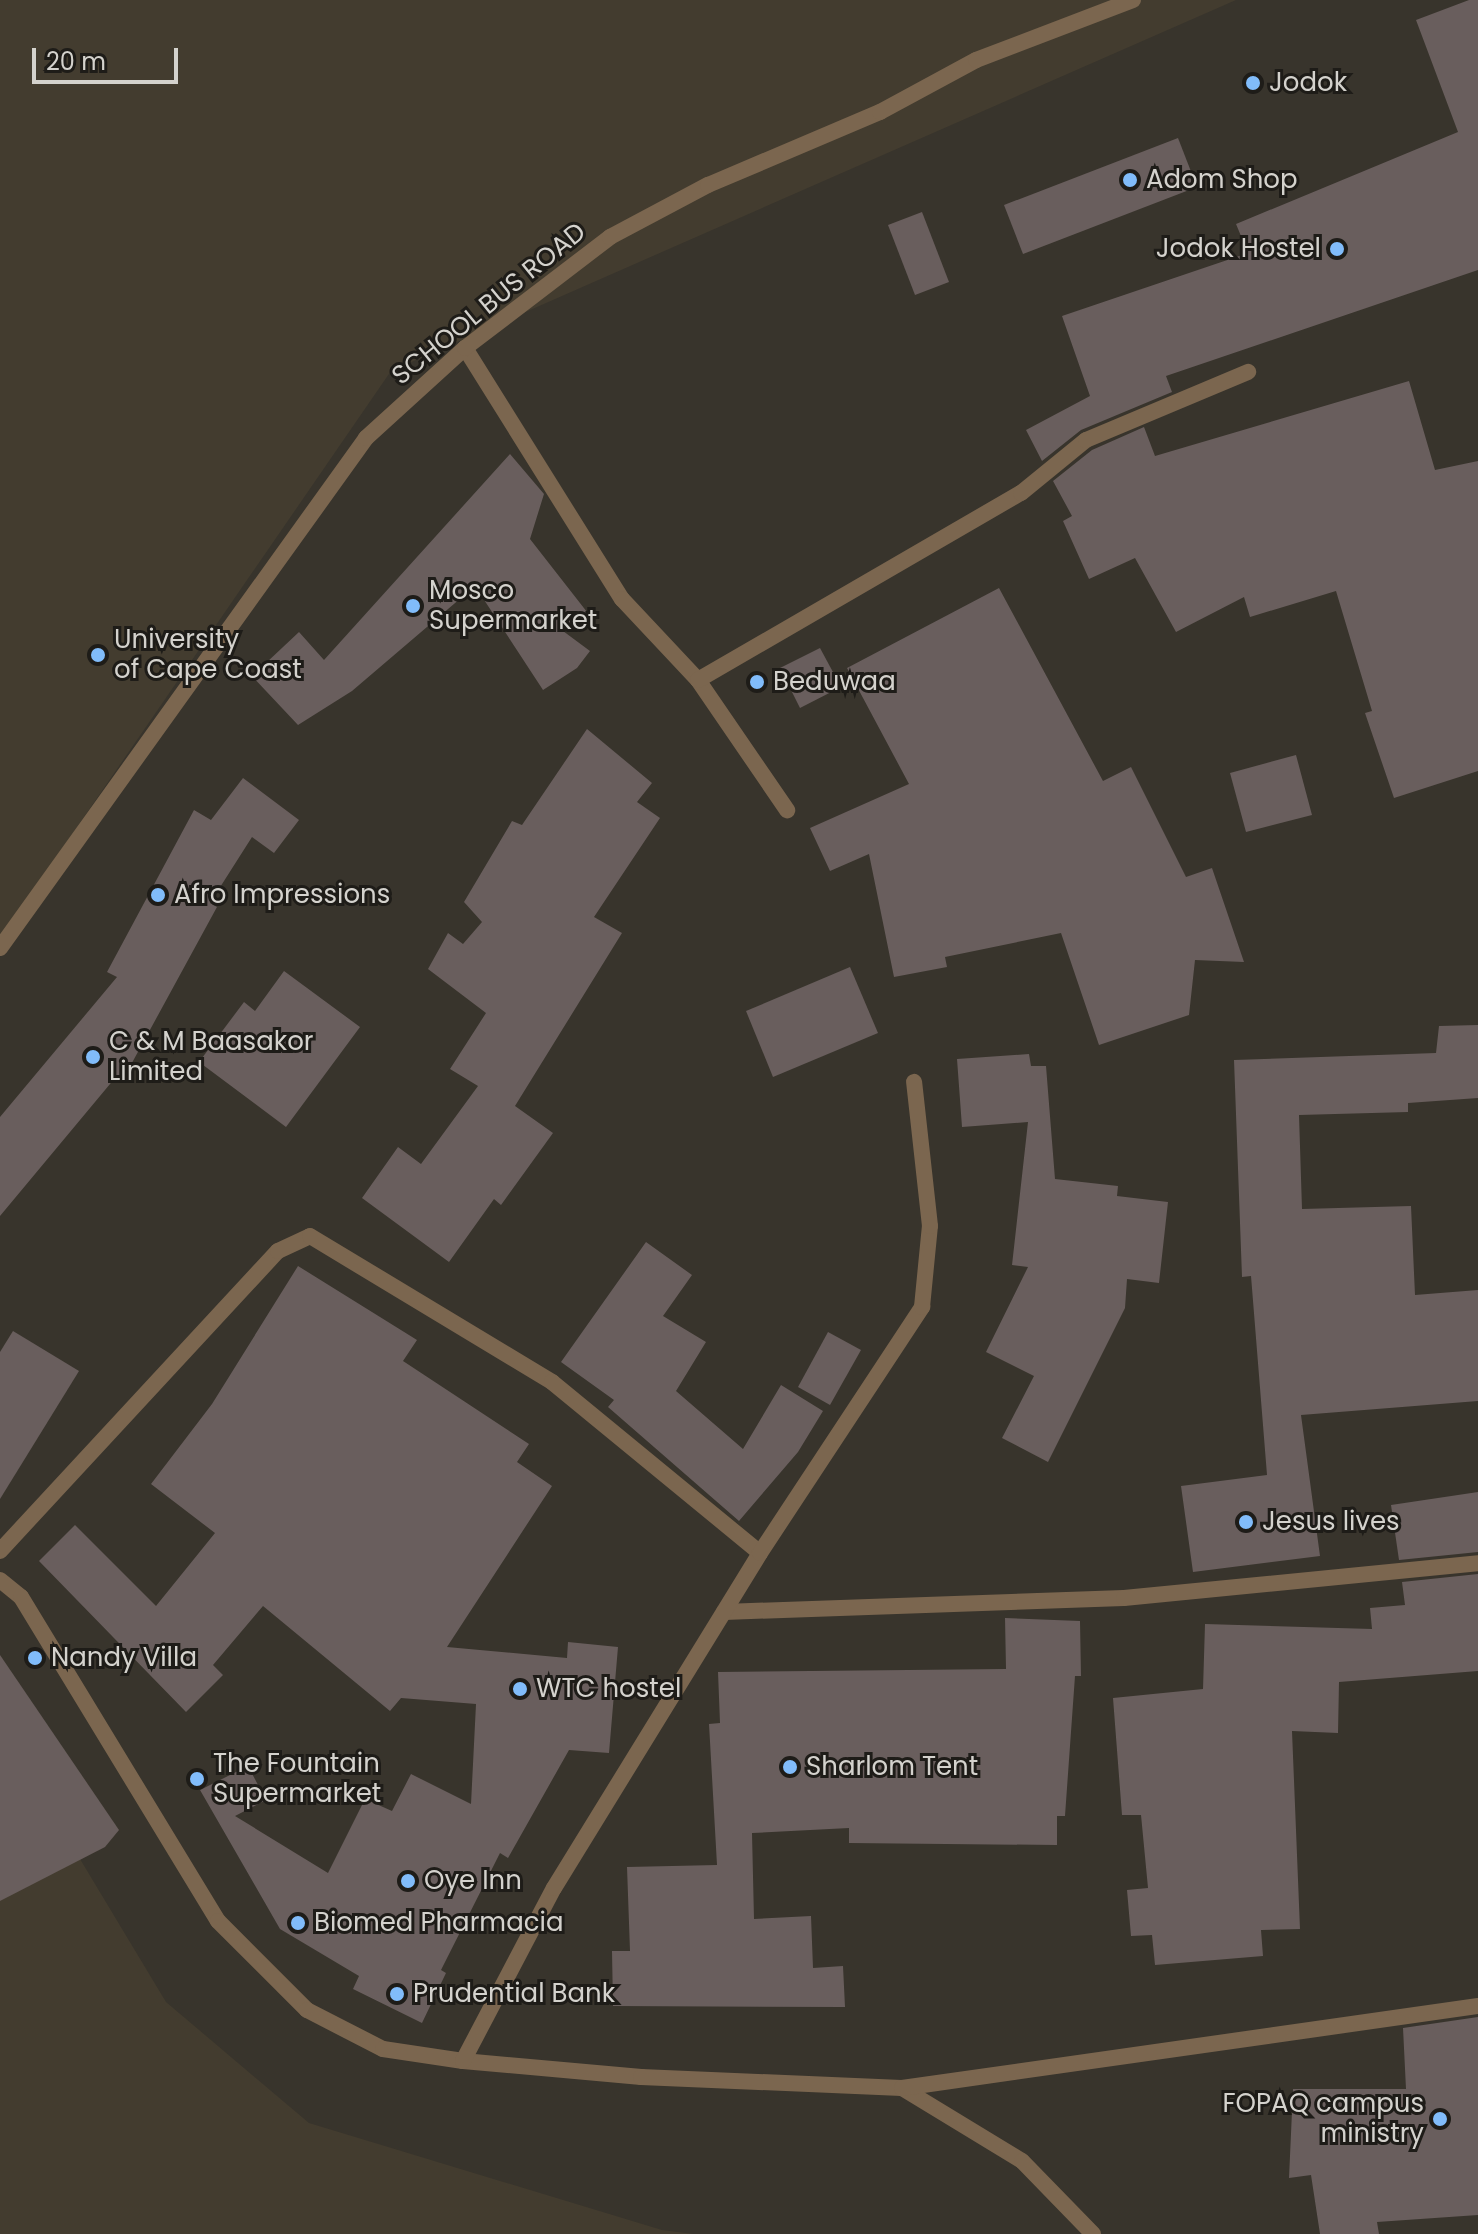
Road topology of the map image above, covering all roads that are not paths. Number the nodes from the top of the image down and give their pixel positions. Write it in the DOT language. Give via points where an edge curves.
graph roads {
  1 [pos="1133,0"];
  2 [pos="465,348"];
  3 [pos="1248,372"];
  4 [pos="698,680"];
  5 [pos="787,810"];
  6 [pos="0,948"];
  7 [pos="914,1082"];
  8 [pos="0,1551"];
  9 [pos="760,1553"];
  10 [pos="1478,1563"];
  11 [pos="0,1580"];
  12 [pos="724,1612"];
  13 [pos="1478,2006"];
  14 [pos="463,2061"];
  15 [pos="902,2088"];
  16 [pos="1093,2234"];
  1 -- 2 [label="street, SCHOOL BUS ROAD" via="976,60 880,112 708,185 610,237"];
  2 -- 4 [label="street" via="622,599"];
  2 -- 6 [label="street, SCHOOL BUS ROAD" via="366,438"];
  3 -- 4 [label="street" via="1086,440 1021,493"];
  4 -- 5 [label="street"];
  7 -- 9 [label="street" via="930,1226 922,1307"];
  8 -- 9 [label="street" via="278,1251 310,1236 552,1382"];
  9 -- 12 [label="street"];
  10 -- 12 [label="street" via="1124,1598"];
  11 -- 14 [label="street" via="21,1597 218,1921 307,2010 383,2049"];
  12 -- 14 [label="street" via="554,1888"];
  13 -- 15 [label="street"];
  14 -- 15 [label="street" via="641,2077"];
  15 -- 16 [label="street" via="1022,2161"];
}
